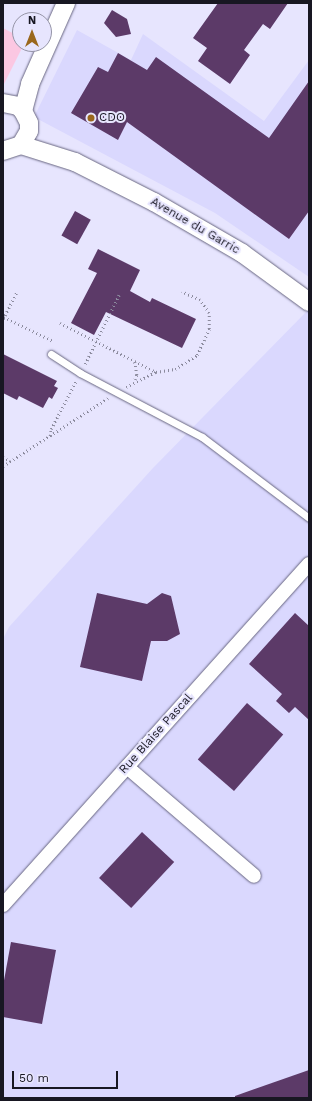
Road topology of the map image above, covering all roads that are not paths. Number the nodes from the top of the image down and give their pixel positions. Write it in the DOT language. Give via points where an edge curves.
graph roads {
  1 [pos="66,3"];
  2 [pos="52,33"];
  3 [pos="38,52"];
  4 [pos="46,52"];
  5 [pos="4,103"];
  6 [pos="26,117"];
  7 [pos="21,145"];
  8 [pos="3,152"];
  9 [pos="75,162"];
  10 [pos="309,302"];
  11 [pos="51,354"];
  12 [pos="309,518"];
  13 [pos="309,564"];
  14 [pos="127,767"];
  15 [pos="254,876"];
  16 [pos="3,905"];
  1 -- 2 [label="street"];
  3 -- 5 [label="street" via="22,82"];
  4 -- 6 [label="street" via="30,84"];
  5 -- 6 [label="street" via="18,106"];
  6 -- 7 [label="street" via="29,131"];
  6 -- 9 [label="street, Avenue du Garric" via="42,138"];
  7 -- 8 [label="street"];
  7 -- 9 [label="street, Avenue du Garric"];
  9 -- 10 [label="street, Avenue du Garric" via="154,202 242,253"];
  11 -- 12 [label="lane" via="80,373 202,437"];
  13 -- 14 [label="street, Rue Blaise Pascal"];
  14 -- 15 [label="street"];
  14 -- 16 [label="street, Rue Blaise Pascal"];
}
